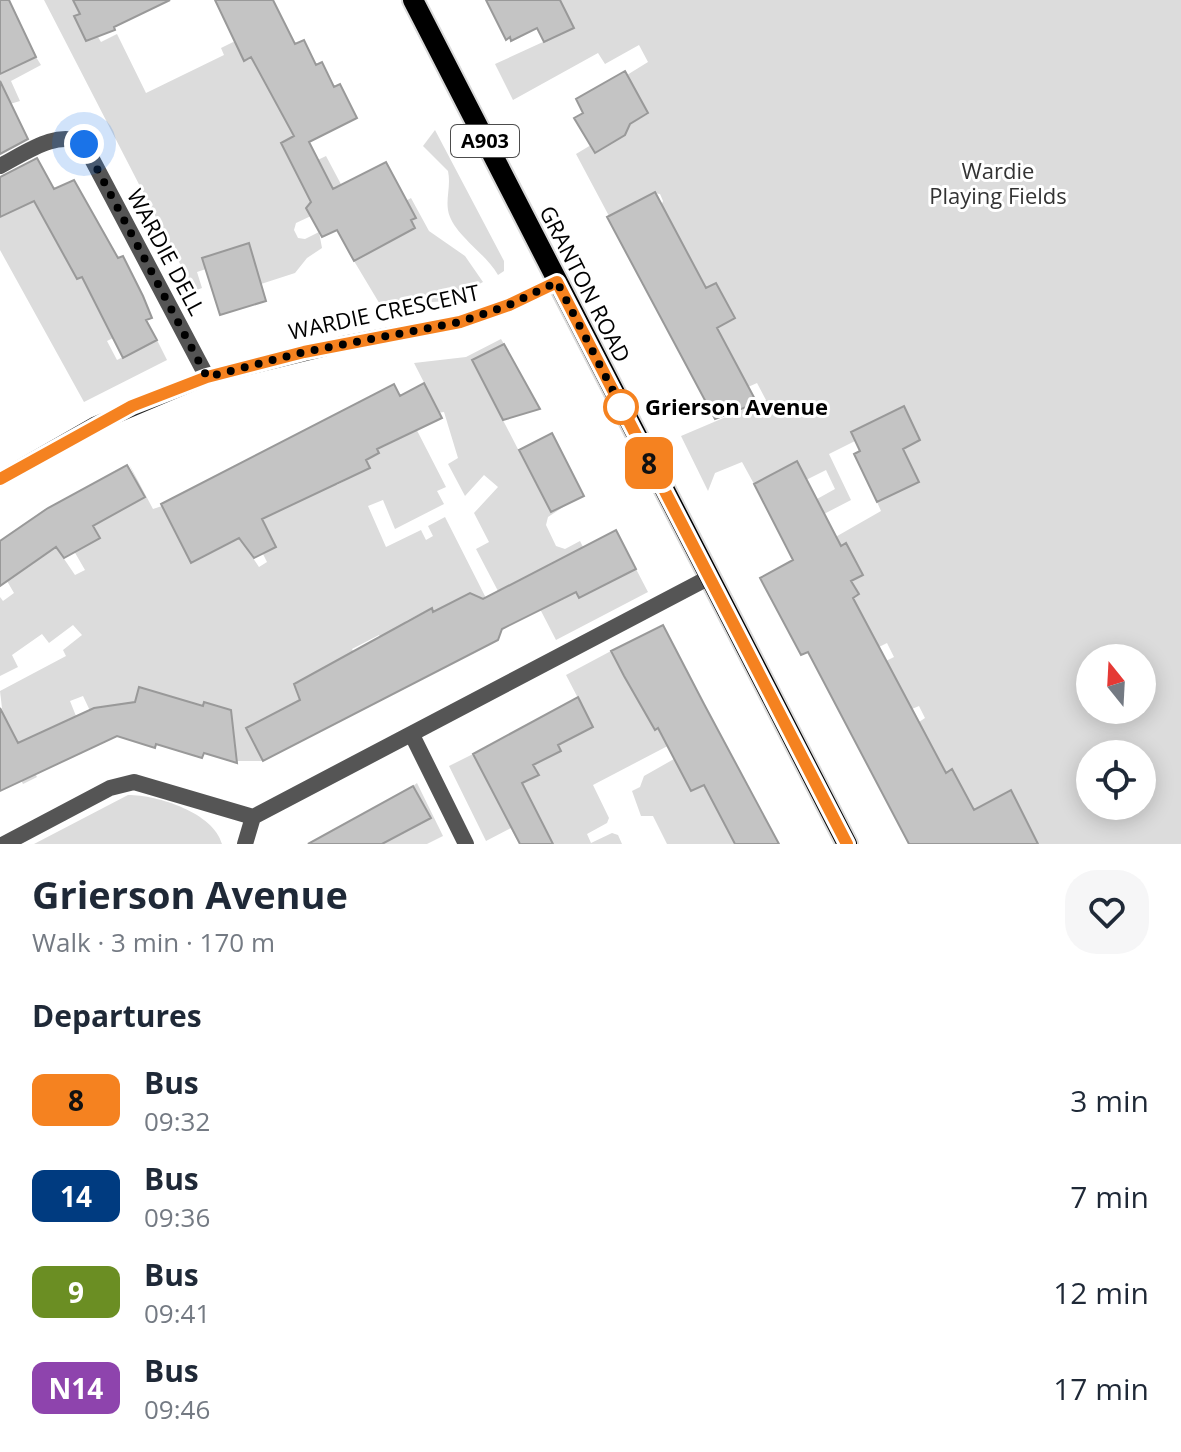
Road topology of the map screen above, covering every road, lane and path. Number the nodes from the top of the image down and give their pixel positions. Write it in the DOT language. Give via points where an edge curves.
graph roads {
  1 [pos="413,0"];
  2 [pos="0,166"];
  3 [pos="557,282"];
  4 [pos="207,377"];
  5 [pos="0,479"];
  6 [pos="708,578"];
  7 [pos="412,735"];
  8 [pos="253,817"];
  9 [pos="4,844"];
  10 [pos="245,844"];
  11 [pos="466,844"];
  12 [pos="847,844"];
  1 -- 3 [label="main road, GRANTON ROAD / A903"];
  2 -- 4 [label="street, WARDIE DELL" via="55,139 84,144"];
  3 -- 4 [label="street, WARDIE CRESCENT" via="460,322"];
  3 -- 6 [label="main road, GRANTON ROAD / A903"];
  4 -- 5 [label="street, WARDIE CRESCENT" via="132,406"];
  6 -- 7 [label="street"];
  6 -- 12 [label="main road, GRANTON ROAD / A903"];
  7 -- 8 [label="street"];
  7 -- 11 [label="street"];
  8 -- 9 [label="street" via="134,782 110,788"];
  8 -- 10 [label="street"];
}
